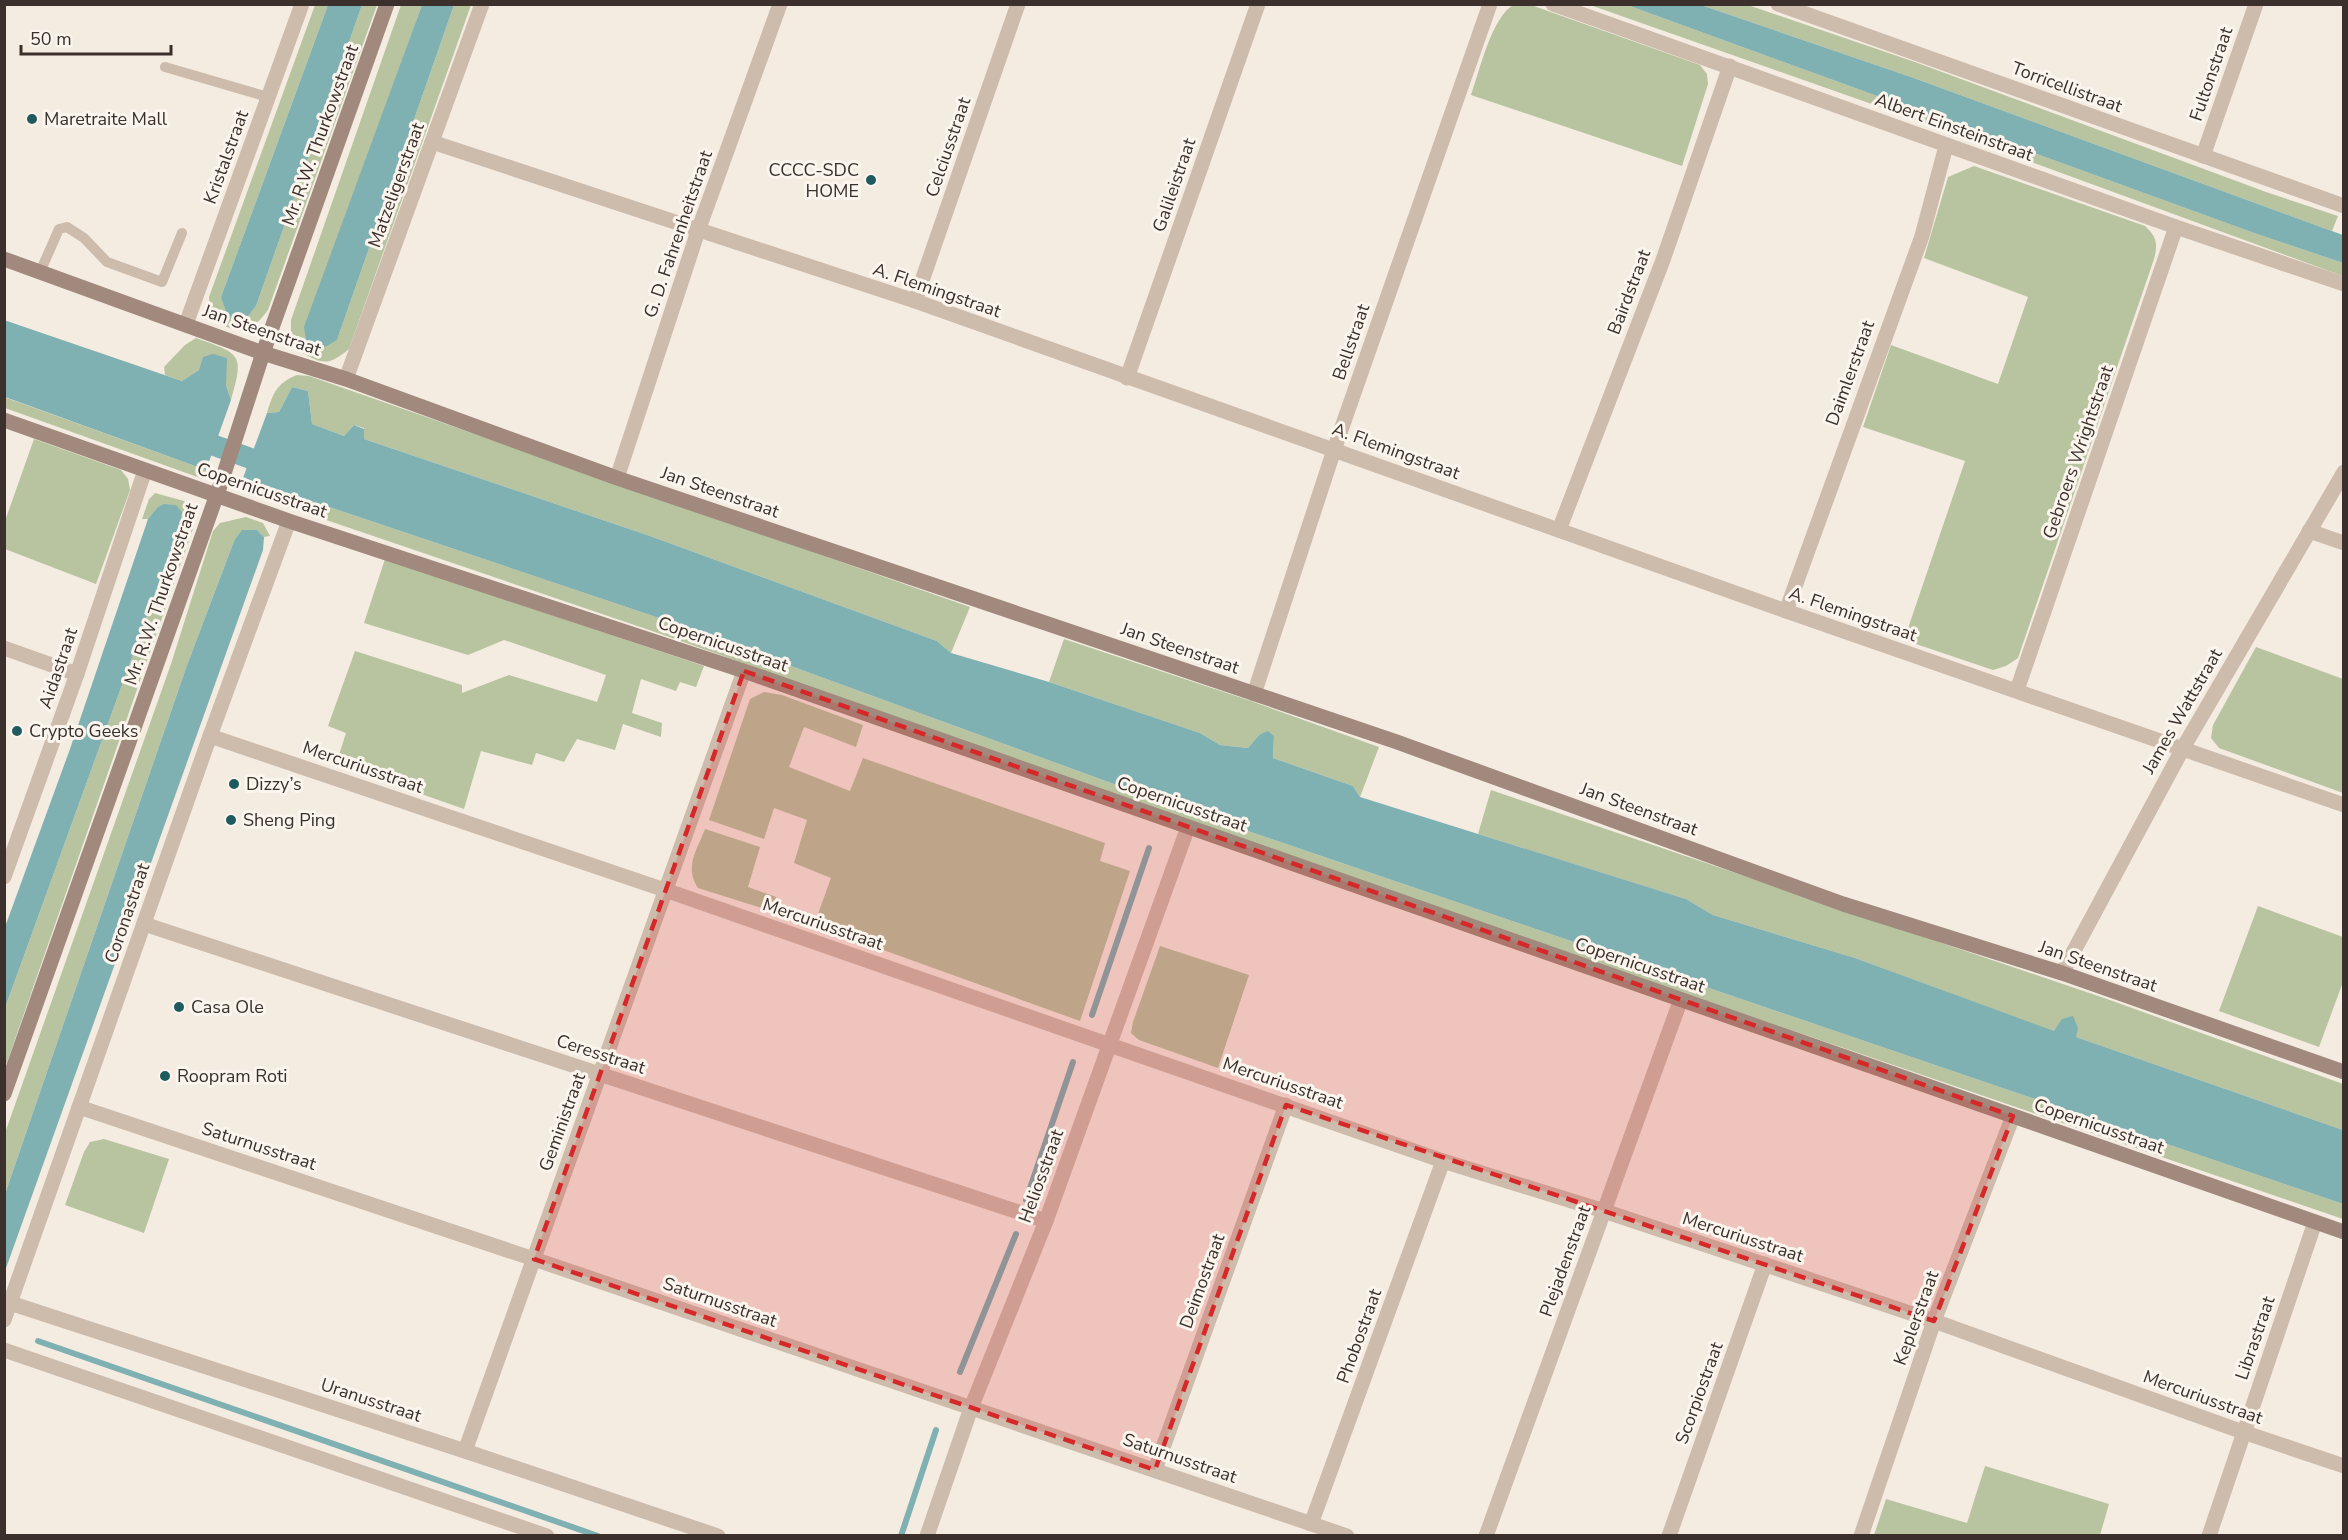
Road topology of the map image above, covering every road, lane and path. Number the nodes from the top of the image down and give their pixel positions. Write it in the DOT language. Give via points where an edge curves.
graph roads {
  1 [pos="302,4"];
  2 [pos="387,4"];
  3 [pos="482,4"];
  4 [pos="780,4"];
  5 [pos="1018,4"];
  6 [pos="1258,4"];
  7 [pos="1490,4"];
  8 [pos="1553,4"];
  9 [pos="1778,4"];
  10 [pos="2256,4"];
  11 [pos="1730,66"];
  12 [pos="165,67"];
  13 [pos="268,98"];
  14 [pos="432,142"];
  15 [pos="1946,146"];
  16 [pos="2203,156"];
  17 [pos="2343,206"];
  18 [pos="2176,227"];
  19 [pos="698,231"];
  20 [pos="182,233"];
  21 [pos="4,259"];
  22 [pos="40,272"];
  23 [pos="2343,284"];
  24 [pos="915,301"];
  25 [pos="186,324"];
  26 [pos="263,353"];
  27 [pos="1127,378"];
  28 [pos="346,379"];
  29 [pos="4,420"];
  30 [pos="1334,450"];
  31 [pos="146,470"];
  32 [pos="2343,472"];
  33 [pos="617,478"];
  34 [pos="218,489"];
  35 [pos="289,521"];
  36 [pos="1559,530"];
  37 [pos="2310,531"];
  38 [pos="2343,543"];
  39 [pos="1786,611"];
  40 [pos="4,648"];
  41 [pos="744,671"];
  42 [pos="77,674"];
  43 [pos="2017,690"];
  44 [pos="1254,694"];
  45 [pos="210,736"];
  46 [pos="2183,748"];
  47 [pos="2343,805"];
  48 [pos="1188,827"];
  49 [pos="8,858"];
  50 [pos="4,877"];
  51 [pos="665,890"];
  52 [pos="144,924"];
  53 [pos="2062,973"];
  54 [pos="1680,999"];
  55 [pos="1108,1043"];
  56 [pos="2343,1072"];
  57 [pos="600,1074"];
  58 [pos="4,1094"];
  59 [pos="1286,1105"];
  60 [pos="79,1107"];
  61 [pos="2013,1116"];
  62 [pos="1443,1161"];
  63 [pos="1604,1210"];
  64 [pos="1046,1221"];
  65 [pos="2315,1222"];
  66 [pos="2343,1232"];
  67 [pos="534,1259"];
  68 [pos="1765,1264"];
  69 [pos="10,1303"];
  70 [pos="4,1320"];
  71 [pos="1934,1321"];
  72 [pos="4,1350"];
  73 [pos="971,1408"];
  74 [pos="2243,1432"];
  75 [pos="465,1451"];
  76 [pos="2343,1466"];
  77 [pos="1155,1470"];
  78 [pos="1311,1524"];
  79 [pos="547,1536"];
  80 [pos="718,1536"];
  81 [pos="927,1536"];
  82 [pos="1347,1536"];
  83 [pos="1486,1536"];
  84 [pos="1669,1536"];
  85 [pos="1861,1536"];
  86 [pos="2209,1536"];
  1 -- 13 [label="street, Kristalstraat"];
  2 -- 26 [label="street, Mr. R.W. Thurkowstraat"];
  3 -- 14 [label="street, Matzeligerstraat"];
  4 -- 19 [label="street, G. D. Fahrenheitstraat"];
  5 -- 24 [label="street, Celciusstraat"];
  6 -- 27 [label="street, Galileistraat"];
  7 -- 30 [label="street, Bellstraat"];
  8 -- 11 [label="street, Albert Einsteinstraat"];
  9 -- 16 [label="street, Torricellistraat"];
  10 -- 16 [label="street, Fultonstraat"];
  11 -- 15 [label="street, Albert Einsteinstraat"];
  11 -- 36 [label="street, Bairdstraat" via="1663,260"];
  12 -- 13 [label="lane"];
  13 -- 25 [label="street, Kristalstraat"];
  14 -- 19 [label="street, A. Flemingstraat"];
  14 -- 28 [label="street, Matzeligerstraat"];
  15 -- 18 [label="street, Albert Einsteinstraat"];
  15 -- 39 [label="street, Daimlerstraat" via="1922,236"];
  16 -- 17 [label="street, Torricellistraat"];
  18 -- 23 [label="street, Albert Einsteinstraat"];
  18 -- 43 [label="street, Gebroers Wrightstraat"];
  19 -- 24 [label="street, A. Flemingstraat"];
  19 -- 33 [label="street, G. D. Fahrenheitstraat"];
  20 -- 22 [label="lane" via="162,282 107,262 67,226 59,229"];
  21 -- 22 [label="street, Jan Steenstraat"];
  22 -- 25 [label="street, Jan Steenstraat"];
  24 -- 27 [label="street, A. Flemingstraat"];
  25 -- 26 [label="street, Jan Steenstraat"];
  26 -- 28 [label="street, Jan Steenstraat"];
  26 -- 34 [label="street, Mr. R.W. Thurkowstraat"];
  27 -- 30 [label="street, A. Flemingstraat"];
  28 -- 33 [label="street, Jan Steenstraat"];
  29 -- 31 [label="street, Copernicusstraat"];
  30 -- 36 [label="street, A. Flemingstraat"];
  30 -- 44 [label="street, Bellstraat"];
  31 -- 34 [label="street, Copernicusstraat"];
  31 -- 42 [label="street, Aidastraat"];
  32 -- 37 [label="street, James Wattstraat"];
  33 -- 44 [label="street, Jan Steenstraat"];
  34 -- 35 [label="street, Copernicusstraat"];
  34 -- 58 [label="street, Mr. R.W. Thurkowstraat"];
  35 -- 41 [label="street, Copernicusstraat"];
  35 -- 45 [label="street, Coronastraat"];
  36 -- 39 [label="street, A. Flemingstraat"];
  37 -- 38 [label="street"];
  37 -- 46 [label="street, James Wattstraat"];
  39 -- 43 [label="street, A. Flemingstraat"];
  40 -- 42 [label="street"];
  41 -- 48 [label="street, Copernicusstraat"];
  41 -- 51 [label="street, Geministraat"];
  42 -- 49 [label="street, Aidastraat"];
  43 -- 46 [label="street, A. Flemingstraat"];
  44 -- 53 [label="street, Jan Steenstraat" via="1843,904"];
  45 -- 51 [label="street, Mercuriusstraat"];
  45 -- 52 [label="street, Coronastraat"];
  46 -- 47 [label="street, A. Flemingstraat"];
  46 -- 53 [label="street, James Wattstraat"];
  48 -- 54 [label="street, Copernicusstraat"];
  48 -- 55 [label="street, Heliosstraat"];
  49 -- 50 [label="street, Aidastraat"];
  51 -- 55 [label="street, Mercuriusstraat"];
  51 -- 57 [label="street, Geministraat"];
  52 -- 57 [label="street, Ceresstraat"];
  52 -- 60 [label="street, Coronastraat"];
  53 -- 56 [label="street, Jan Steenstraat"];
  54 -- 61 [label="street, Copernicusstraat"];
  54 -- 63 [label="street, Plejadenstraat"];
  55 -- 59 [label="street, Mercuriusstraat"];
  55 -- 64 [label="street, Heliosstraat"];
  57 -- 64 [label="street, Ceresstraat"];
  57 -- 67 [label="street, Geministraat"];
  59 -- 62 [label="street, Mercuriusstraat"];
  59 -- 77 [label="street, Deimostraat"];
  60 -- 67 [label="street, Saturnusstraat"];
  60 -- 69 [label="street, Coronastraat"];
  61 -- 65 [label="street, Copernicusstraat"];
  61 -- 71 [label="street, Keplerstraat"];
  62 -- 63 [label="street, Mercuriusstraat"];
  62 -- 78 [label="street, Phobostraat"];
  63 -- 68 [label="street, Mercuriusstraat"];
  63 -- 83 [label="street, Plejadenstraat"];
  64 -- 73 [label="street, Heliosstraat"];
  65 -- 66 [label="street, Copernicusstraat"];
  65 -- 74 [label="street, Librastraat"];
  67 -- 73 [label="street, Saturnusstraat"];
  67 -- 75 [label="street, Geministraat"];
  68 -- 71 [label="street, Mercuriusstraat"];
  68 -- 84 [label="street, Scorpiostraat"];
  69 -- 70 [label="street, Coronastraat"];
  69 -- 75 [label="street, Uranusstraat"];
  71 -- 74 [label="street, Mercuriusstraat"];
  71 -- 85 [label="street, Keplerstraat"];
  72 -- 79 [label="street"];
  73 -- 77 [label="street, Saturnusstraat"];
  73 -- 81 [label="street, Heliosstraat"];
  74 -- 76 [label="street, Mercuriusstraat"];
  74 -- 86 [label="street, Librastraat"];
  75 -- 80 [label="street, Uranusstraat"];
  77 -- 78 [label="street, Saturnusstraat"];
  78 -- 82 [label="street, Saturnusstraat"];
}
